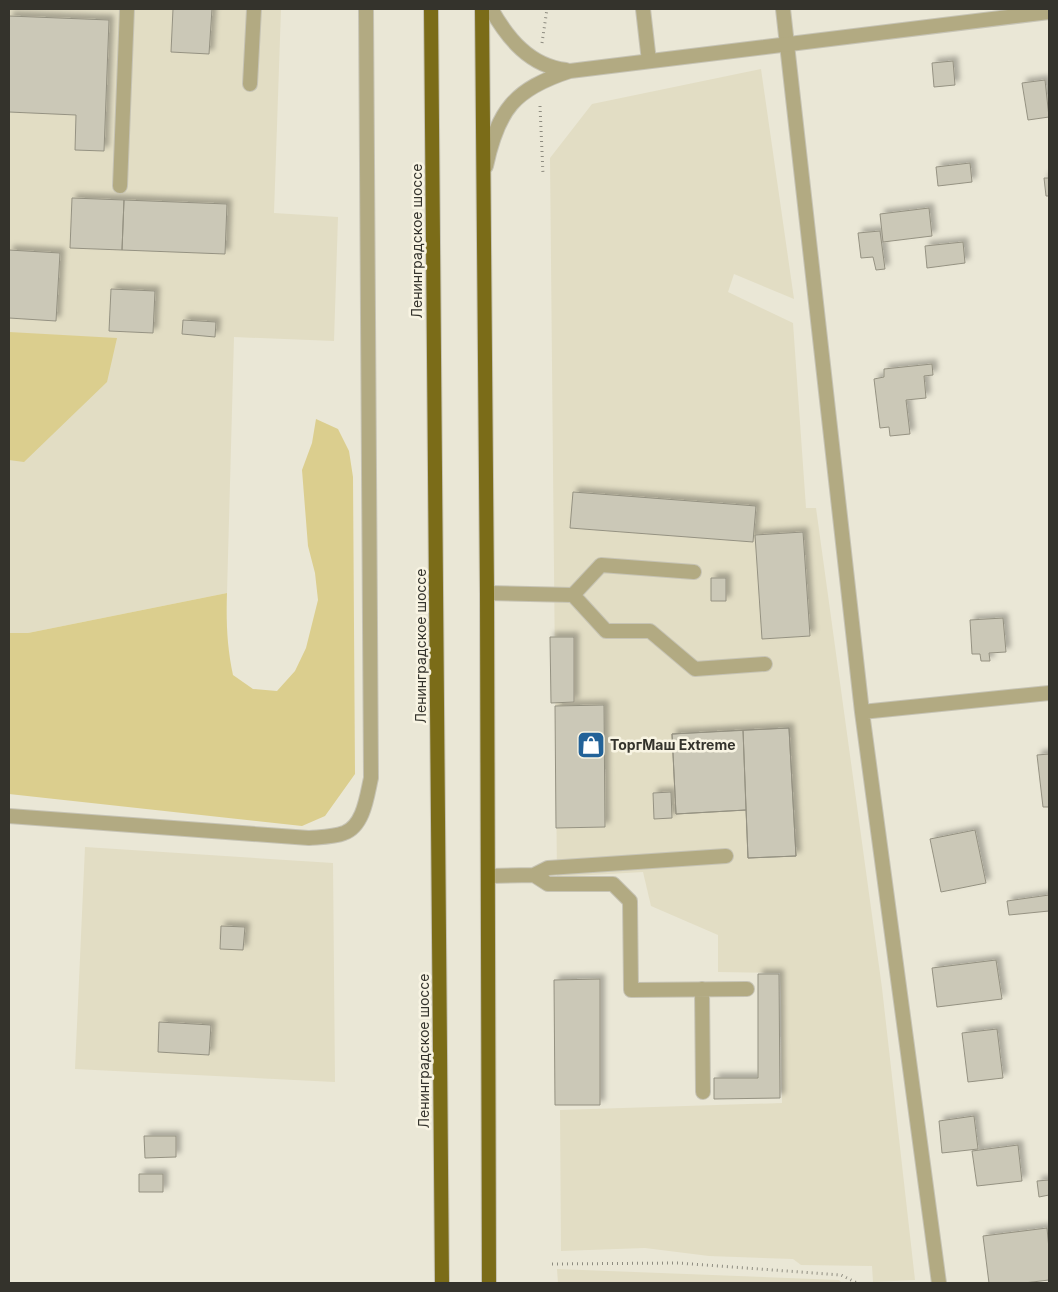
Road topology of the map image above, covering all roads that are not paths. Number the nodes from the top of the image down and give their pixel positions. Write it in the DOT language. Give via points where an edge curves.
graph roads {
  1 [pos="127,9"];
  2 [pos="254,9"];
  3 [pos="366,9"];
  4 [pos="432,9"];
  5 [pos="482,9"];
  6 [pos="490,9"];
  7 [pos="643,9"];
  8 [pos="783,9"];
  9 [pos="1049,12"];
  10 [pos="788,45"];
  11 [pos="649,61"];
  12 [pos="570,71"];
  13 [pos="250,84"];
  14 [pos="483,181"];
  15 [pos="120,186"];
  16 [pos="694,572"];
  17 [pos="487,593"];
  18 [pos="573,595"];
  19 [pos="765,664"];
  20 [pos="1049,693"];
  21 [pos="862,712"];
  22 [pos="9,816"];
  23 [pos="726,856"];
  24 [pos="534,875"];
  25 [pos="489,876"];
  26 [pos="747,988"];
  27 [pos="702,989"];
  28 [pos="703,1092"];
  29 [pos="442,1283"];
  30 [pos="490,1283"];
  31 [pos="939,1283"];
  1 -- 15 [label="street"];
  2 -- 13 [label="street"];
  3 -- 22 [label="street" via="372,778 361,815 355,827 345,833 309,838"];
  4 -- 29 [label="highway, Ленинградское шоссе"];
  5 -- 14 [label="highway"];
  6 -- 12 [label="street" via="507,34 537,62"];
  7 -- 11 [label="street"];
  8 -- 10 [label="street"];
  9 -- 10 [label="street"];
  10 -- 11 [label="street"];
  10 -- 21 [label="street"];
  11 -- 12 [label="street"];
  12 -- 14 [label="street" via="538,82 509,107 498,123"];
  14 -- 17 [label="highway"];
  16 -- 18 [label="street" via="602,565"];
  17 -- 18 [label="street"];
  17 -- 25 [label="highway"];
  18 -- 19 [label="street" via="606,631 650,632 695,669"];
  20 -- 21 [label="street"];
  21 -- 31 [label="street"];
  23 -- 24 [label="street" via="548,868"];
  24 -- 25 [label="street"];
  24 -- 27 [label="street" via="548,884 613,884 630,900 631,990"];
  25 -- 30 [label="highway"];
  26 -- 27 [label="street"];
  27 -- 28 [label="street"];
}
